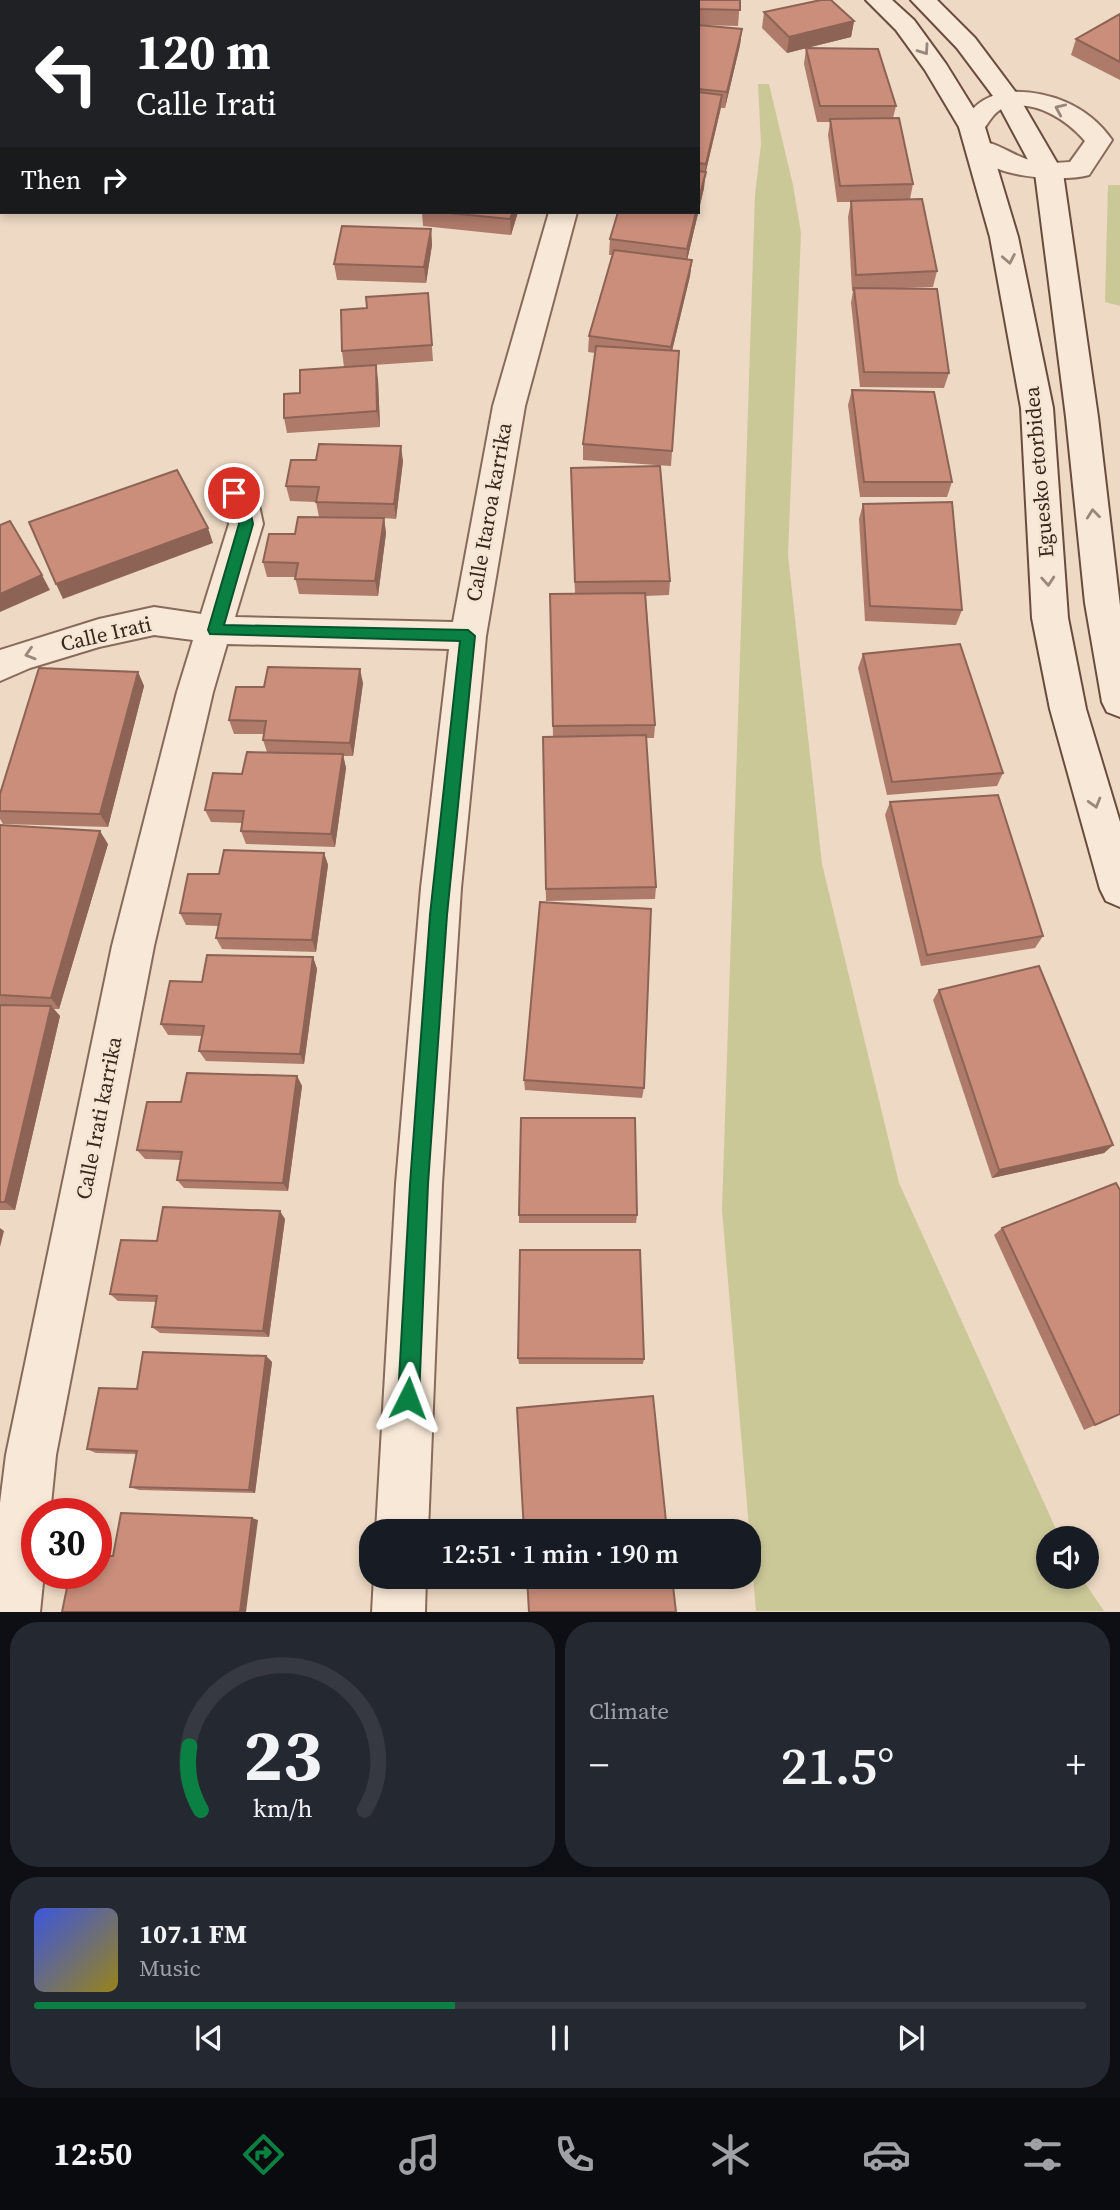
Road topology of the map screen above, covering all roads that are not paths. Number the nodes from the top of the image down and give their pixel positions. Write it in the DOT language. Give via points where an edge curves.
graph roads {
  1 [pos="878,0"];
  2 [pos="923,0"];
  3 [pos="1008,99"];
  4 [pos="976,138"];
  5 [pos="1110,143"];
  6 [pos="1049,173"];
  7 [pos="561,214"];
  8 [pos="234,493"];
  9 [pos="215,630"];
  10 [pos="468,636"];
  11 [pos="0,667"];
  12 [pos="1120,702"];
  13 [pos="1120,889"];
  14 [pos="15,1450"];
  15 [pos="403,1519"];
  16 [pos="399,1589"];
  17 [pos="13,1612"];
  18 [pos="398,1612"];
  1 -- 4 [label="street, Eguesko etorbidea, one-way" via="905,24 937,69"];
  2 -- 3 [label="street" via="966,43"];
  3 -- 4 [label="street" via="987,107"];
  5 -- 3 [label="street, one-way" via="1061,108"];
  3 -- 6 [label="street"];
  4 -- 6 [label="street" via="1009,163"];
  4 -- 13 [label="street, Eguesko etorbidea, one-way" via="1004,237 1037,408 1050,618 1068,709"];
  5 -- 6 [label="street" via="1079,169"];
  12 -- 6 [label="street, one-way" via="1102,603"];
  7 -- 10 [label="street, Calle Itaroa karrika" via="509,406"];
  8 -- 9 [label="street" via="246,524"];
  9 -- 10 [label="street, Calle Irati"];
  9 -- 11 [label="street, Calle Irati, one-way" via="154,621 99,633"];
  9 -- 14 [label="street, Calle Irati karrika" via="195,692 133,946"];
  10 -- 15 [label="street, Calle Itaroa karrika" via="419,1184"];
  14 -- 17 [label="street, Calle Irati karrika"];
  16 -- 18 [label="street"];
}
